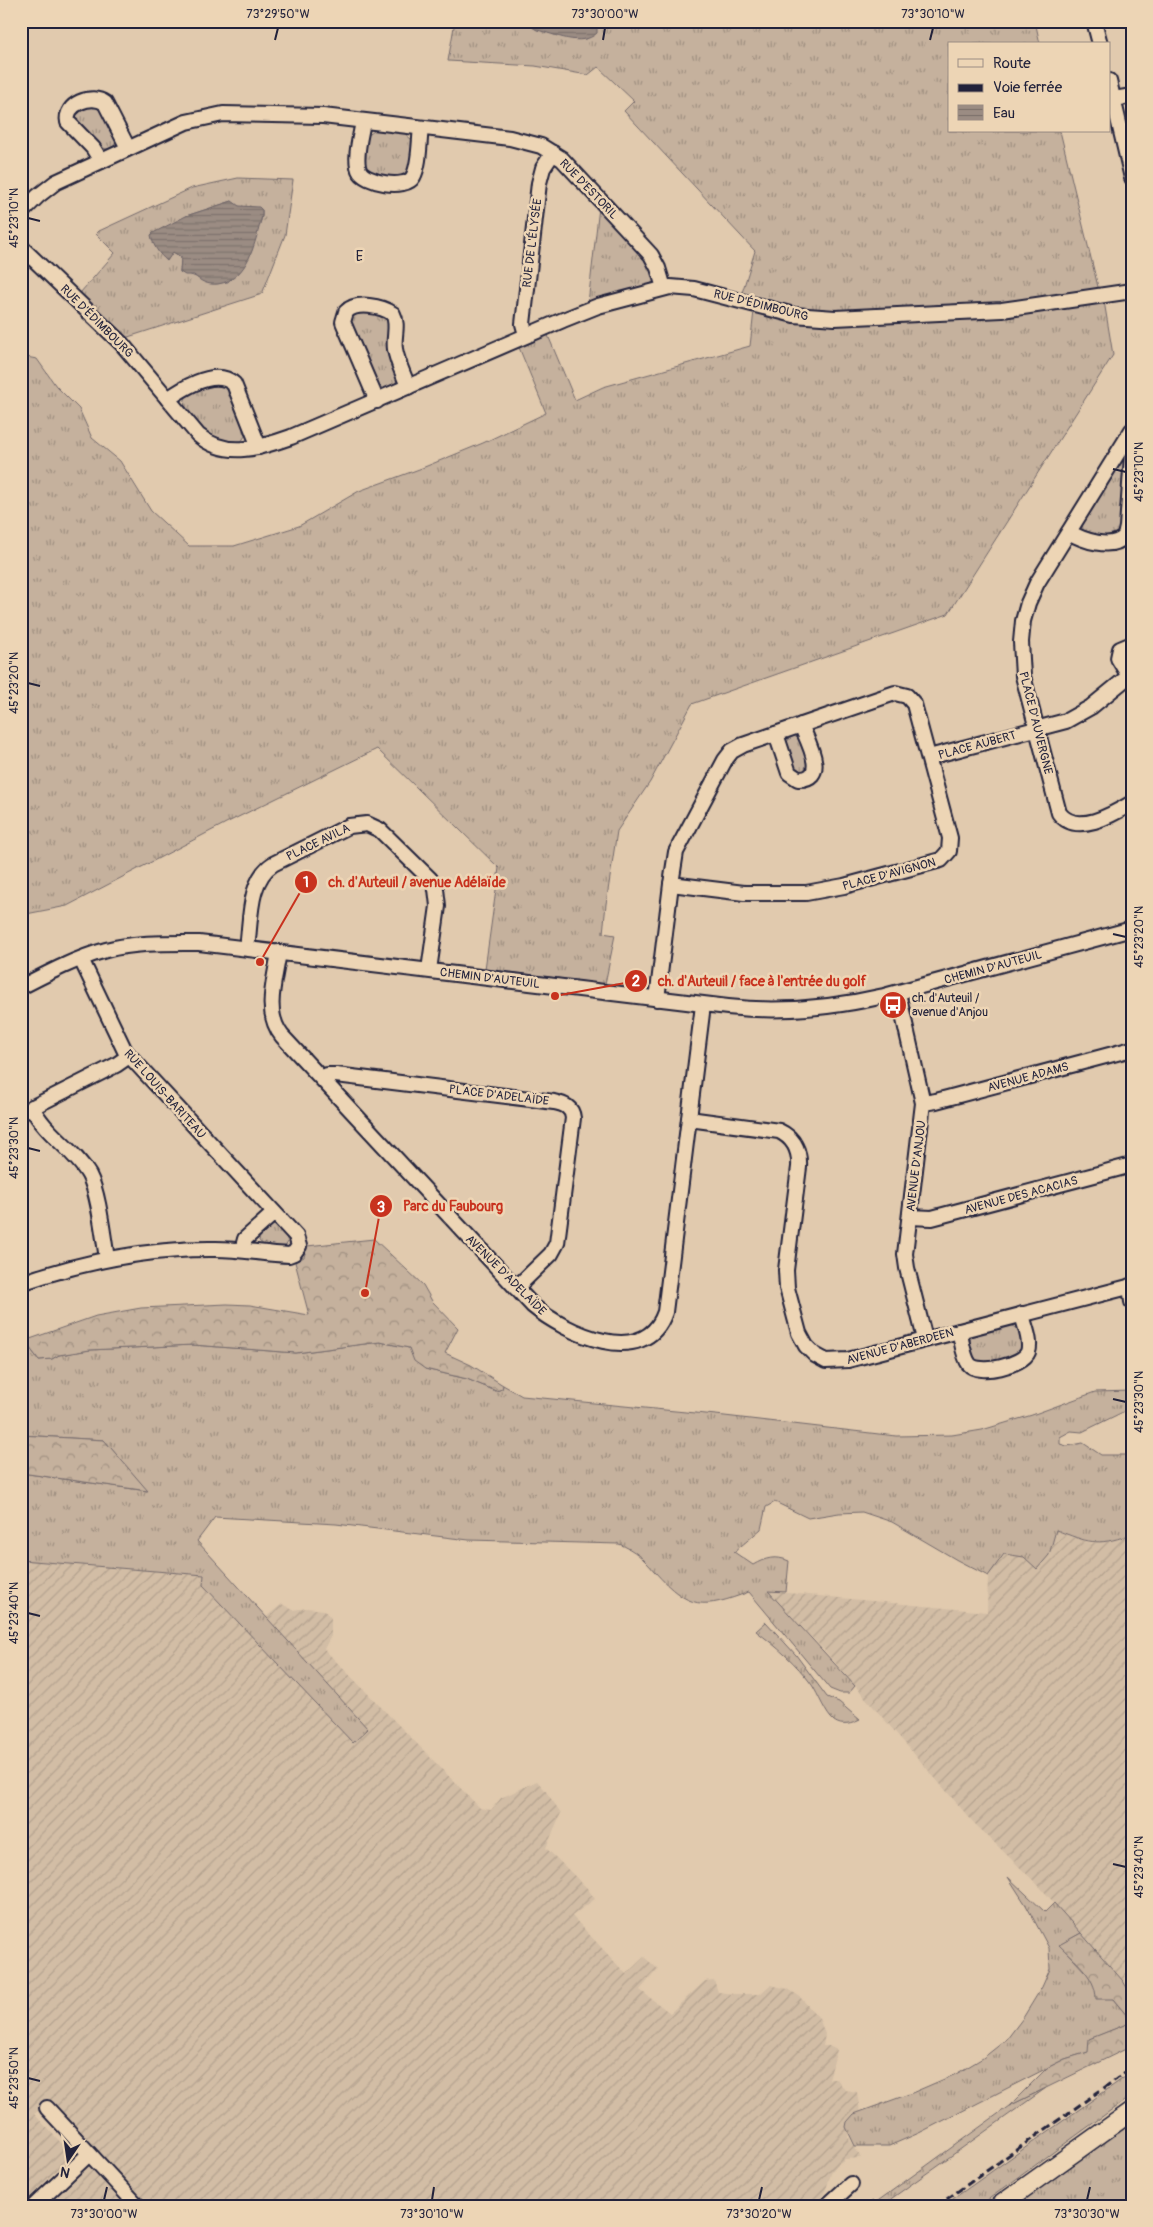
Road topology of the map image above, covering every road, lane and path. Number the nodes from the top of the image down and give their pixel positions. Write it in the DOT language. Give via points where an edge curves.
graph roads {
  1 [pos="1094,21"];
  2 [pos="1099,42"];
  3 [pos="1110,85"];
  4 [pos="1132,96"];
  5 [pos="1114,100"];
  6 [pos="363,121"];
  7 [pos="421,128"];
  8 [pos="1127,136"];
  9 [pos="128,148"];
  10 [pos="553,153"];
  11 [pos="101,161"];
  12 [pos="1132,178"];
  13 [pos="21,213"];
  14 [pos="21,247"];
  15 [pos="664,288"];
  16 [pos="1132,291"];
  17 [pos="526,335"];
  18 [pos="408,387"];
  19 [pos="168,399"];
  20 [pos="377,400"];
  21 [pos="1130,439"];
  22 [pos="259,447"];
  23 [pos="1132,456"];
  24 [pos="1068,532"];
  25 [pos="1132,644"];
  26 [pos="1130,675"];
  27 [pos="801,725"];
  28 [pos="1036,730"];
  29 [pos="776,734"];
  30 [pos="929,757"];
  31 [pos="1132,804"];
  32 [pos="671,884"];
  33 [pos="1132,929"];
  34 [pos="248,948"];
  35 [pos="279,952"];
  36 [pos="81,959"];
  37 [pos="429,970"];
  38 [pos="21,987"];
  39 [pos="898,993"];
  40 [pos="657,999"];
  41 [pos="703,1005"];
  42 [pos="1132,1049"];
  43 [pos="128,1056"];
  44 [pos="322,1079"];
  45 [pos="923,1103"];
  46 [pos="26,1110"];
  47 [pos="689,1119"];
  48 [pos="1132,1165"];
  49 [pos="274,1213"];
  50 [pos="910,1217"];
  51 [pos="242,1250"];
  52 [pos="107,1258"];
  53 [pos="21,1283"];
  54 [pos="1131,1286"];
  55 [pos="516,1288"];
  56 [pos="1132,1302"];
  57 [pos="1022,1314"];
  58 [pos="960,1331"];
  59 [pos="925,1339"];
  60 [pos="47,2108"];
  61 [pos="1132,2111"];
  62 [pos="89,2154"];
  63 [pos="851,2184"];
  64 [pos="34,2206"];
  65 [pos="138,2206"];
  66 [pos="827,2206"];
  67 [pos="999,2206"];
  1 -- 2 [label="street"];
  3 -- 5 [label="street"];
  4 -- 5 [label="street"];
  5 -- 8 [label="street"];
  6 -- 7 [label="street, RUE D'ESTORIL"];
  6 -- 7 [label="street" via="358,163 360,174 368,180 400,184 414,176"];
  6 -- 9 [label="street, RUE D'ESTORIL" via="293,114 216,114 186,122"];
  7 -- 10 [label="street, RUE D'ESTORIL" via="520,140"];
  8 -- 12 [label="street"];
  9 -- 11 [label="street, RUE D'ESTORIL"];
  9 -- 11 [label="street" via="105,103 92,98 82,102 68,113 68,122"];
  10 -- 15 [label="street, RUE D'ESTORIL" via="572,168 651,255"];
  10 -- 17 [label="street, RUE DE L'ÉLYSÉE" via="543,168 539,183 523,324"];
  11 -- 13 [label="street, RUE D'ESTORIL" via="50,186"];
  14 -- 19 [label="street, RUE D'ÉDIMBOURG" via="113,334"];
  15 -- 16 [label="street, RUE D'ÉDIMBOURG" via="687,287 789,314 835,318 1002,310"];
  15 -- 17 [label="street, RUE D'ÉDIMBOURG" via="598,306"];
  17 -- 18 [label="street, RUE D'ÉDIMBOURG"];
  18 -- 20 [label="street, RUE D'ÉDIMBOURG"];
  18 -- 20 [label="street" via="396,352 393,314 384,309 354,306 346,312 343,322"];
  19 -- 22 [label="street, RUE D'ÉDIMBOURG" via="193,431 207,443 229,450"];
  19 -- 22 [label="street" via="206,380 218,377 228,380 234,384"];
  20 -- 22 [label="street, RUE D'ÉDIMBOURG" via="291,438"];
  21 -- 24 [label="street, PLACE D'AUVERGNE"];
  23 -- 24 [label="street" via="1125,536 1114,543 1095,542"];
  24 -- 28 [label="street, PLACE D'AUVERGNE" via="1037,583 1023,621 1022,665"];
  25 -- 26 [label="street, PLACE AUBERT" via="1120,649 1118,658"];
  26 -- 28 [label="street, PLACE AUBERT" via="1083,713"];
  27 -- 29 [label="street, PLACE D'AVIGNON"];
  27 -- 29 [label="street" via="815,765 813,774 808,778 798,779 789,773"];
  27 -- 30 [label="street, PLACE D'AVIGNON" via="889,694 901,694 914,704"];
  28 -- 30 [label="street, PLACE AUBERT"];
  28 -- 31 [label="street, PLACE D'AUVERGNE" via="1059,813 1067,821 1082,824"];
  29 -- 32 [label="street, PLACE D'AVIGNON" via="737,748 725,760 676,852"];
  30 -- 32 [label="street, PLACE D'AVIGNON" via="950,838 949,851 935,863 844,886 800,893 744,893"];
  32 -- 40 [label="street, PLACE D'AVIGNON"];
  33 -- 39 [label="street, CHEMIN D'AUTEUIL"];
  34 -- 35 [label="street, CHEMIN D'AUTEUIL"];
  34 -- 36 [label="street, CHEMIN D'AUTEUIL" via="204,943 146,944 106,950"];
  34 -- 37 [label="street, PLACE AVILA" via="255,889 263,872 344,828 367,824 380,830 430,879 436,889 438,906"];
  35 -- 37 [label="street, CHEMIN D'AUTEUIL"];
  35 -- 44 [label="street, AVENUE D'ADELAÏDE" via="272,1004 273,1023"];
  36 -- 38 [label="street, CHEMIN D'AUTEUIL"];
  36 -- 43 [label="street, RUE LOUIS-BARITEAU"];
  37 -- 40 [label="street, CHEMIN D'AUTEUIL"];
  39 -- 41 [label="street, CHEMIN D'AUTEUIL" via="807,1010 754,1010"];
  39 -- 45 [label="street, AVENUE D'ANJOU"];
  40 -- 41 [label="street, CHEMIN D'AUTEUIL"];
  41 -- 47 [label="street, AVENUE D'ADELAÏDE"];
  42 -- 45 [label="street, AVENUE ADAMS"];
  43 -- 46 [label="street"];
  43 -- 49 [label="street, RUE LOUIS-BARITEAU"];
  44 -- 55 [label="street, AVENUE D'ADELAÏDE"];
  44 -- 55 [label="street, PLACE D'ADELAÏDE" via="336,1075 561,1103 570,1110 573,1118 557,1243 551,1254"];
  45 -- 50 [label="street, AVENUE D'ANJOU"];
  46 -- 52 [label="street" via="89,1176"];
  47 -- 55 [label="street, AVENUE D'ADELAÏDE" via="666,1305 662,1319 651,1334 626,1343 576,1333 551,1320"];
  47 -- 59 [label="street, AVENUE D'ABERDEEN" via="780,1131 797,1148 800,1160 786,1282 799,1333 810,1351 826,1361 838,1362"];
  48 -- 50 [label="street, AVENUE DES ACACIAS" via="932,1218"];
  49 -- 51 [label="street" via="245,1239"];
  49 -- 51 [label="street, RUE LOUIS-BARITEAU" via="296,1236 297,1250 289,1255"];
  50 -- 59 [label="street, AVENUE D'ANJOU" via="906,1268"];
  51 -- 52 [label="street, RUE LOUIS-BARITEAU" via="173,1250"];
  52 -- 53 [label="street, RUE LOUIS-BARITEAU"];
  54 -- 56 [label="street"];
  54 -- 57 [label="street, AVENUE D'ABERDEEN"];
  57 -- 58 [label="street, AVENUE D'ABERDEEN"];
  57 -- 58 [label="street" via="1028,1351 1019,1361 988,1370 977,1369 969,1363"];
  58 -- 59 [label="street, AVENUE D'ABERDEEN"];
  60 -- 62 [label="street"];
  61 -- 67 [label="main road"];
  62 -- 64 [label="street"];
  62 -- 65 [label="street"];
  63 -- 66 [label="street"];
}
